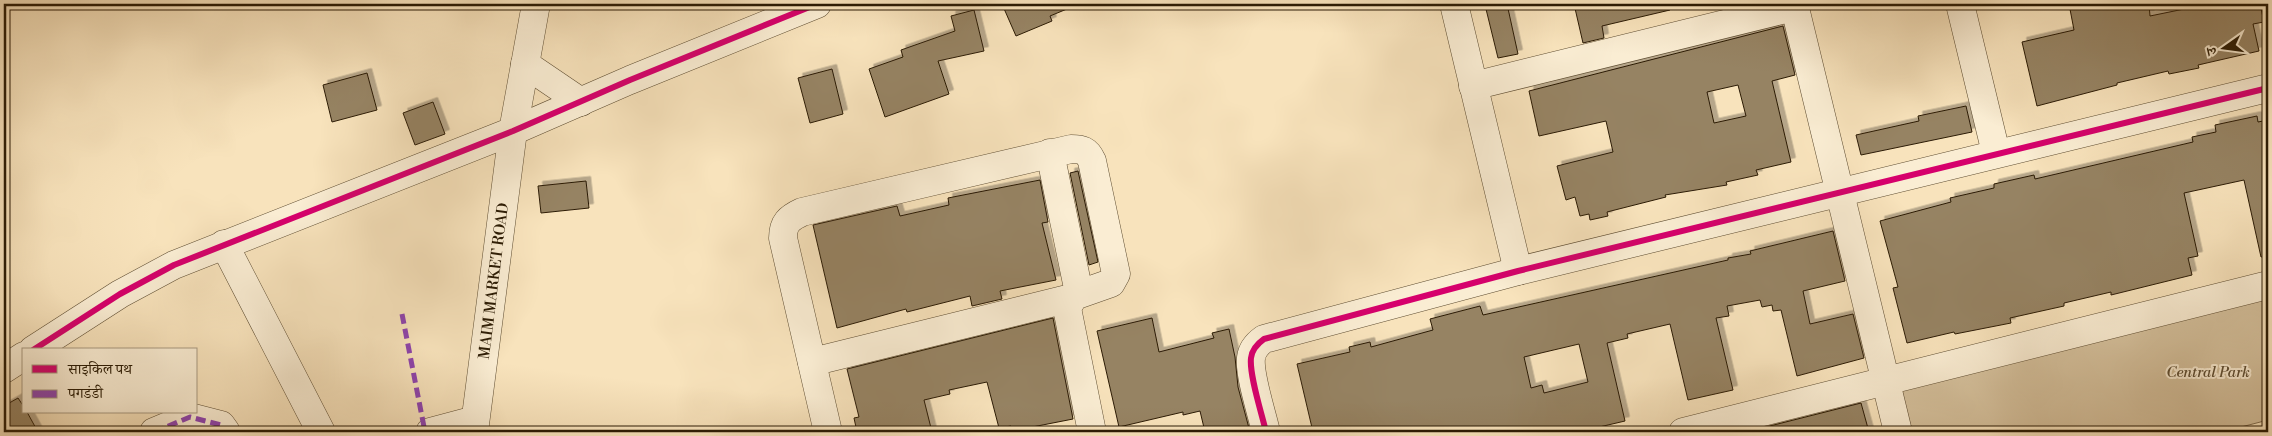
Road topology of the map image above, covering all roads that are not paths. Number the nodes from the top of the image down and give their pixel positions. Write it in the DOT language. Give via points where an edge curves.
graph roads {
  1 [pos="536,4"];
  2 [pos="1454,4"];
  3 [pos="1960,4"];
  4 [pos="811,5"];
  5 [pos="1794,5"];
  6 [pos="525,64"];
  7 [pos="1473,86"];
  8 [pos="2268,88"];
  9 [pos="581,102"];
  10 [pos="513,131"];
  11 [pos="1050,153"];
  12 [pos="1996,153"];
  13 [pos="1839,192"];
  14 [pos="224,244"];
  15 [pos="1518,271"];
  16 [pos="2268,285"];
  17 [pos="1075,296"];
  18 [pos="36,348"];
  19 [pos="22,357"];
  20 [pos="812,362"];
  21 [pos="4,369"];
  22 [pos="1885,381"];
  23 [pos="475,426"];
  24 [pos="154,432"];
  25 [pos="226,432"];
  26 [pos="321,432"];
  27 [pos="430,432"];
  28 [pos="828,432"];
  29 [pos="1092,432"];
  30 [pos="1266,432"];
  31 [pos="1683,432"];
  32 [pos="1898,432"];
  1 -- 6 [label="street, MAIM MARKET ROAD"];
  2 -- 7 [label="street"];
  3 -- 12 [label="street"];
  4 -- 9 [label="street"];
  5 -- 7 [label="street"];
  5 -- 13 [label="street"];
  6 -- 9 [label="street"];
  6 -- 10 [label="street, MAIM MARKET ROAD"];
  7 -- 15 [label="street"];
  8 -- 12 [label="street"];
  9 -- 10 [label="street"];
  10 -- 14 [label="street"];
  10 -- 23 [label="street, MAIM MARKET ROAD"];
  11 -- 17 [label="street"];
  11 -- 17 [label="street" via="1079,149 1089,154 1116,274 1111,283"];
  11 -- 20 [label="street" via="802,212 790,218 784,224 783,238"];
  12 -- 13 [label="street"];
  13 -- 15 [label="street"];
  13 -- 22 [label="street"];
  14 -- 18 [label="street" via="174,265 120,294"];
  14 -- 26 [label="street"];
  15 -- 30 [label="street" via="1264,339 1252,352 1251,366"];
  16 -- 22 [label="street"];
  17 -- 20 [label="street"];
  17 -- 29 [label="street" via="1067,308"];
  19 -- 21 [label="street"];
  20 -- 28 [label="street"];
  22 -- 31 [label="street"];
  22 -- 32 [label="street"];
  23 -- 27 [label="street"];
  24 -- 25 [label="street" via="190,417 221,425"];
}
